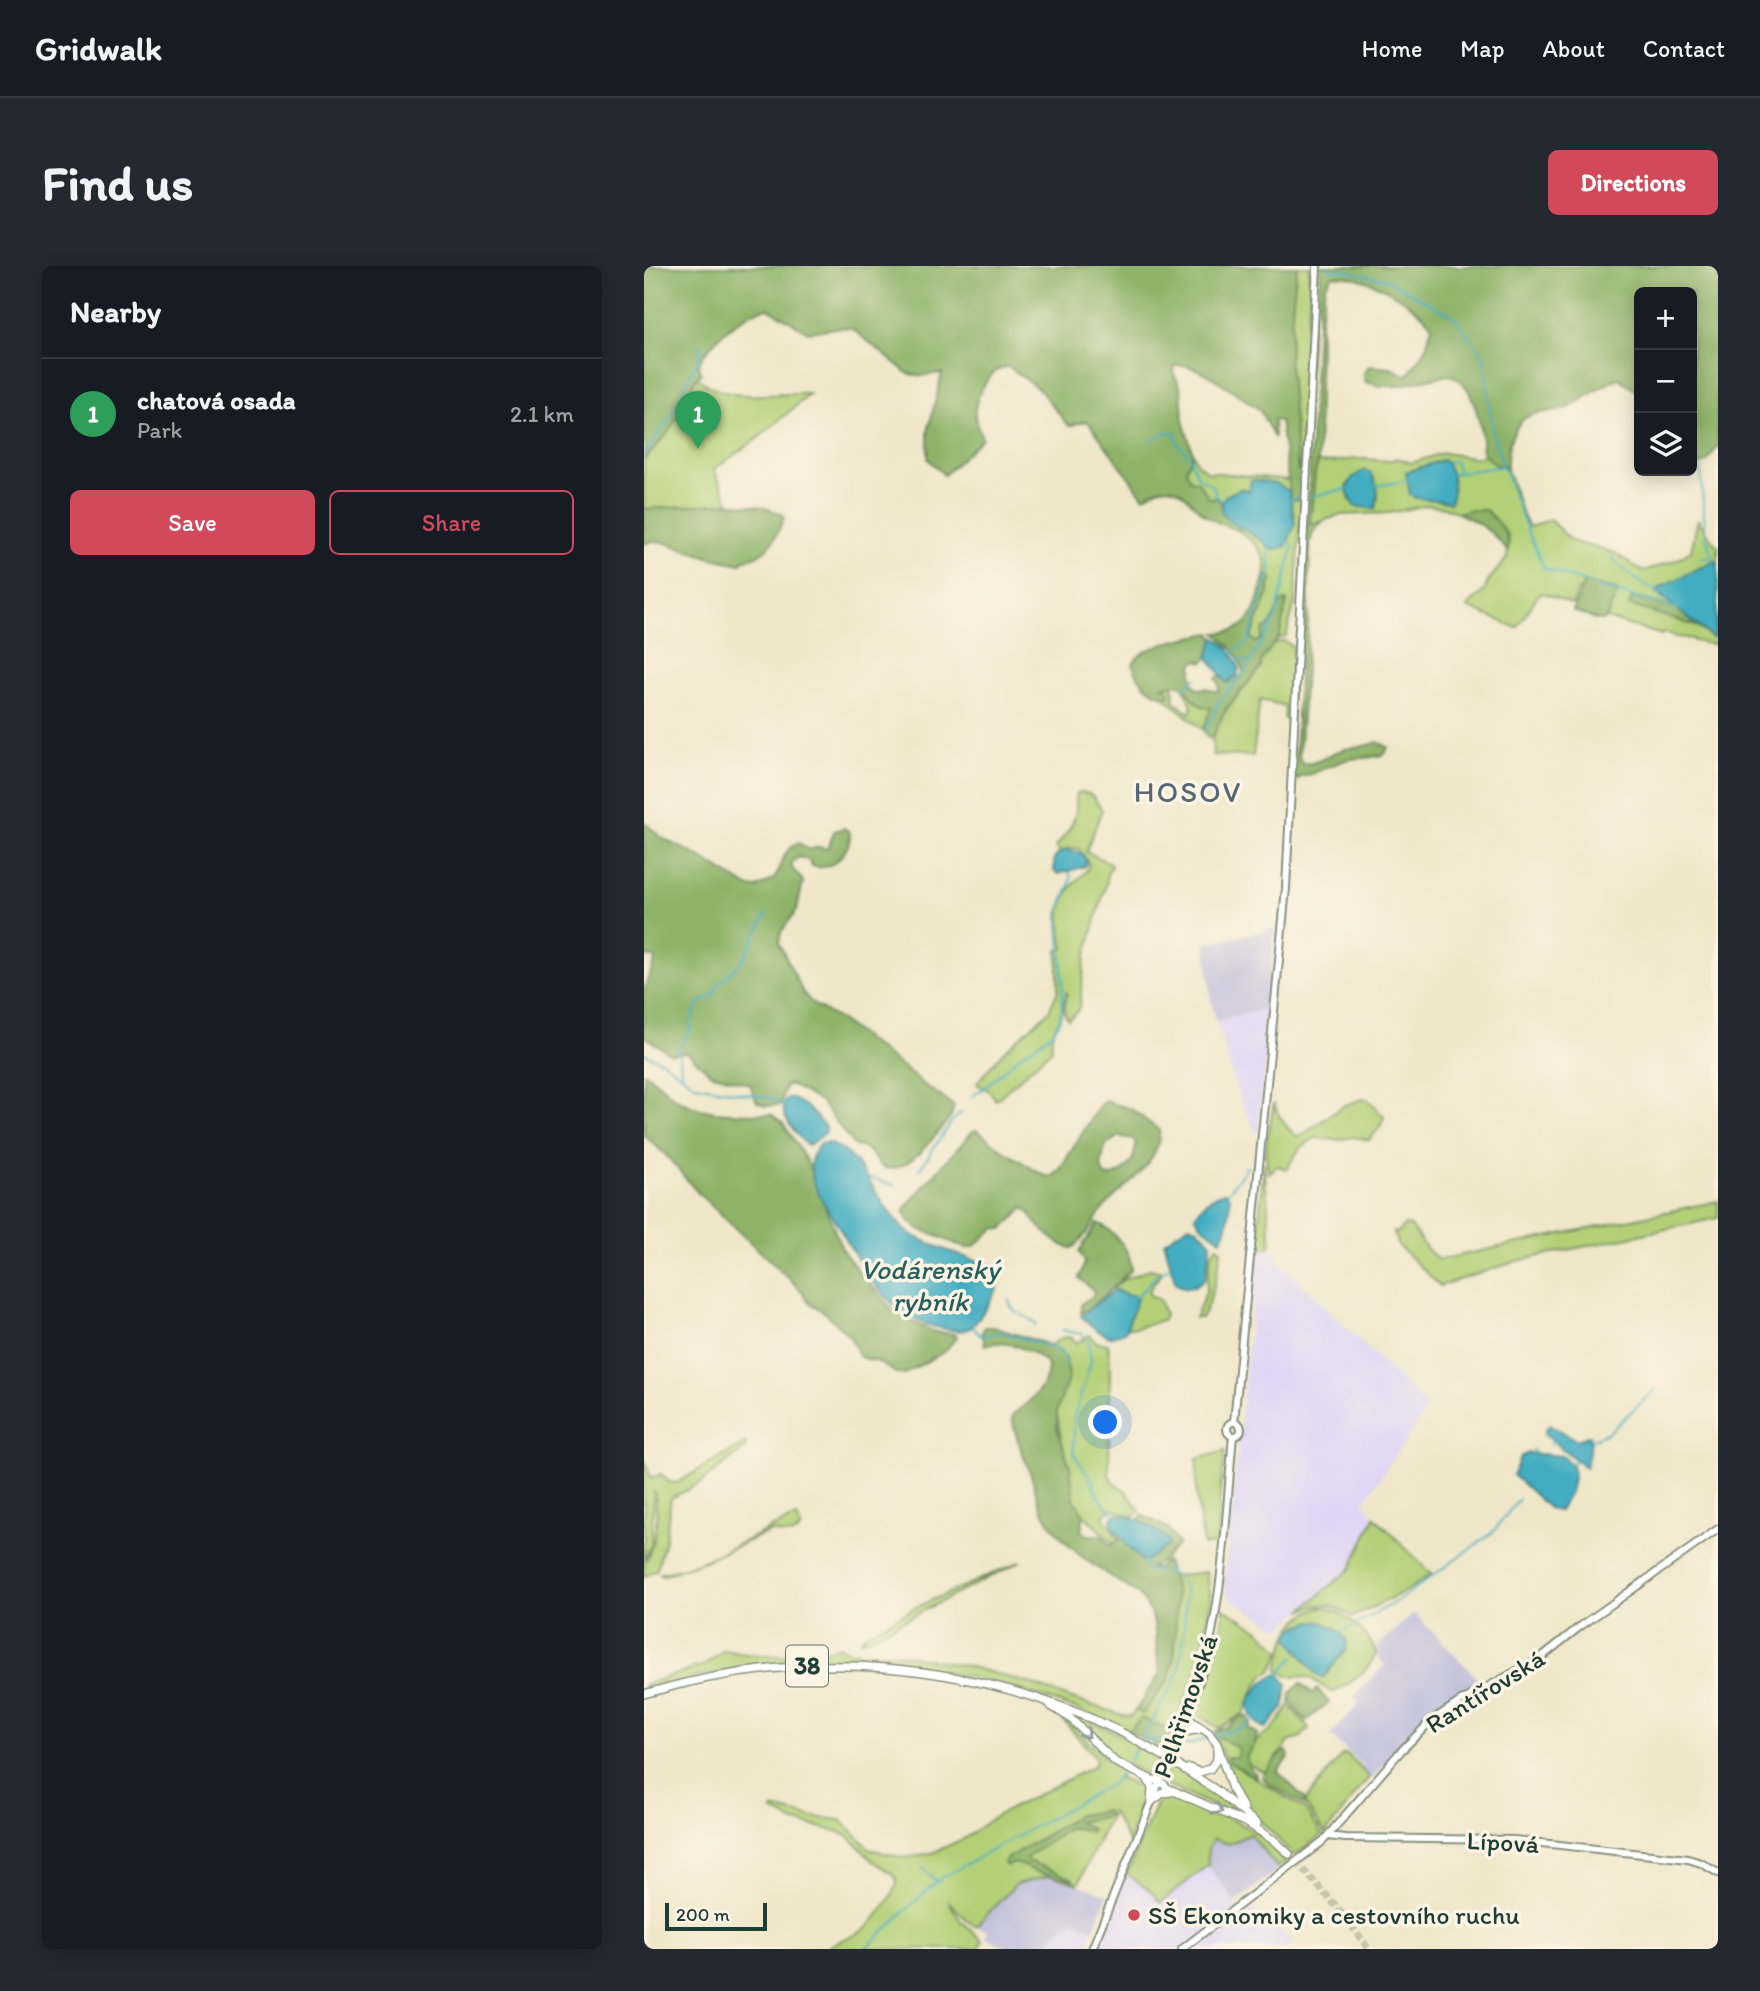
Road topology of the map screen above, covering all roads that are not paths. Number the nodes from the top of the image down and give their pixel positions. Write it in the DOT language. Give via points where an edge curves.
graph roads {
  1 [pos="1317,266"];
  2 [pos="1718,1529"];
  3 [pos="983,1682"];
  4 [pos="644,1694"];
  5 [pos="1188,1709"];
  6 [pos="1187,1721"];
  7 [pos="1199,1731"];
  8 [pos="1176,1738"];
  9 [pos="1212,1739"];
  10 [pos="1183,1766"];
  11 [pos="1143,1776"];
  12 [pos="1160,1780"];
  13 [pos="1178,1793"];
  14 [pos="1151,1802"];
  15 [pos="1253,1821"];
  16 [pos="1328,1836"];
  17 [pos="1276,1842"];
  18 [pos="1289,1854"];
  19 [pos="1718,1873"];
  20 [pos="1092,1949"];
  21 [pos="1182,1949"];
  1 -- 5 [label="main road, Pelhřimovská" via="1286,898 1234,1422 1226,1428 1233,1436 1213,1628"];
  2 -- 16 [label="main road, Rantířovská" via="1539,1659 1431,1721"];
  3 -- 4 [label="main road, 38" via="911,1669 817,1665 720,1675"];
  3 -- 10 [label="main road, 38, bridge" via="1049,1701 1121,1732"];
  3 -- 11 [label="main road, one-way" via="1059,1710 1110,1758"];
  5 -- 6 [label="main road"];
  6 -- 7 [label="main road"];
  6 -- 8 [label="main road, Pelhřimovská"];
  6 -- 9 [label="main road"];
  7 -- 8 [label="main road"];
  7 -- 9 [label="main road"];
  8 -- 12 [label="main road, Pelhřimovská"];
  9 -- 10 [label="main road" via="1218,1755 1212,1768 1199,1772"];
  9 -- 15 [label="main road" via="1232,1789"];
  10 -- 15 [label="main road, 38"];
  11 -- 12 [label="main road"];
  11 -- 14 [label="main road" via="1152,1785"];
  12 -- 13 [label="main road"];
  12 -- 14 [label="main road, Pelhřimovská"];
  13 -- 14 [label="main road" via="1165,1792"];
  13 -- 17 [label="main road, one-way" via="1249,1824"];
  14 -- 20 [label="main road, Pelhřimovská"];
  15 -- 17 [label="main road, 38"];
  16 -- 19 [label="main road, Lípová" via="1514,1840 1678,1857"];
  16 -- 21 [label="main road, Rantířovská"];
  17 -- 18 [label="main road, 38"];
}
